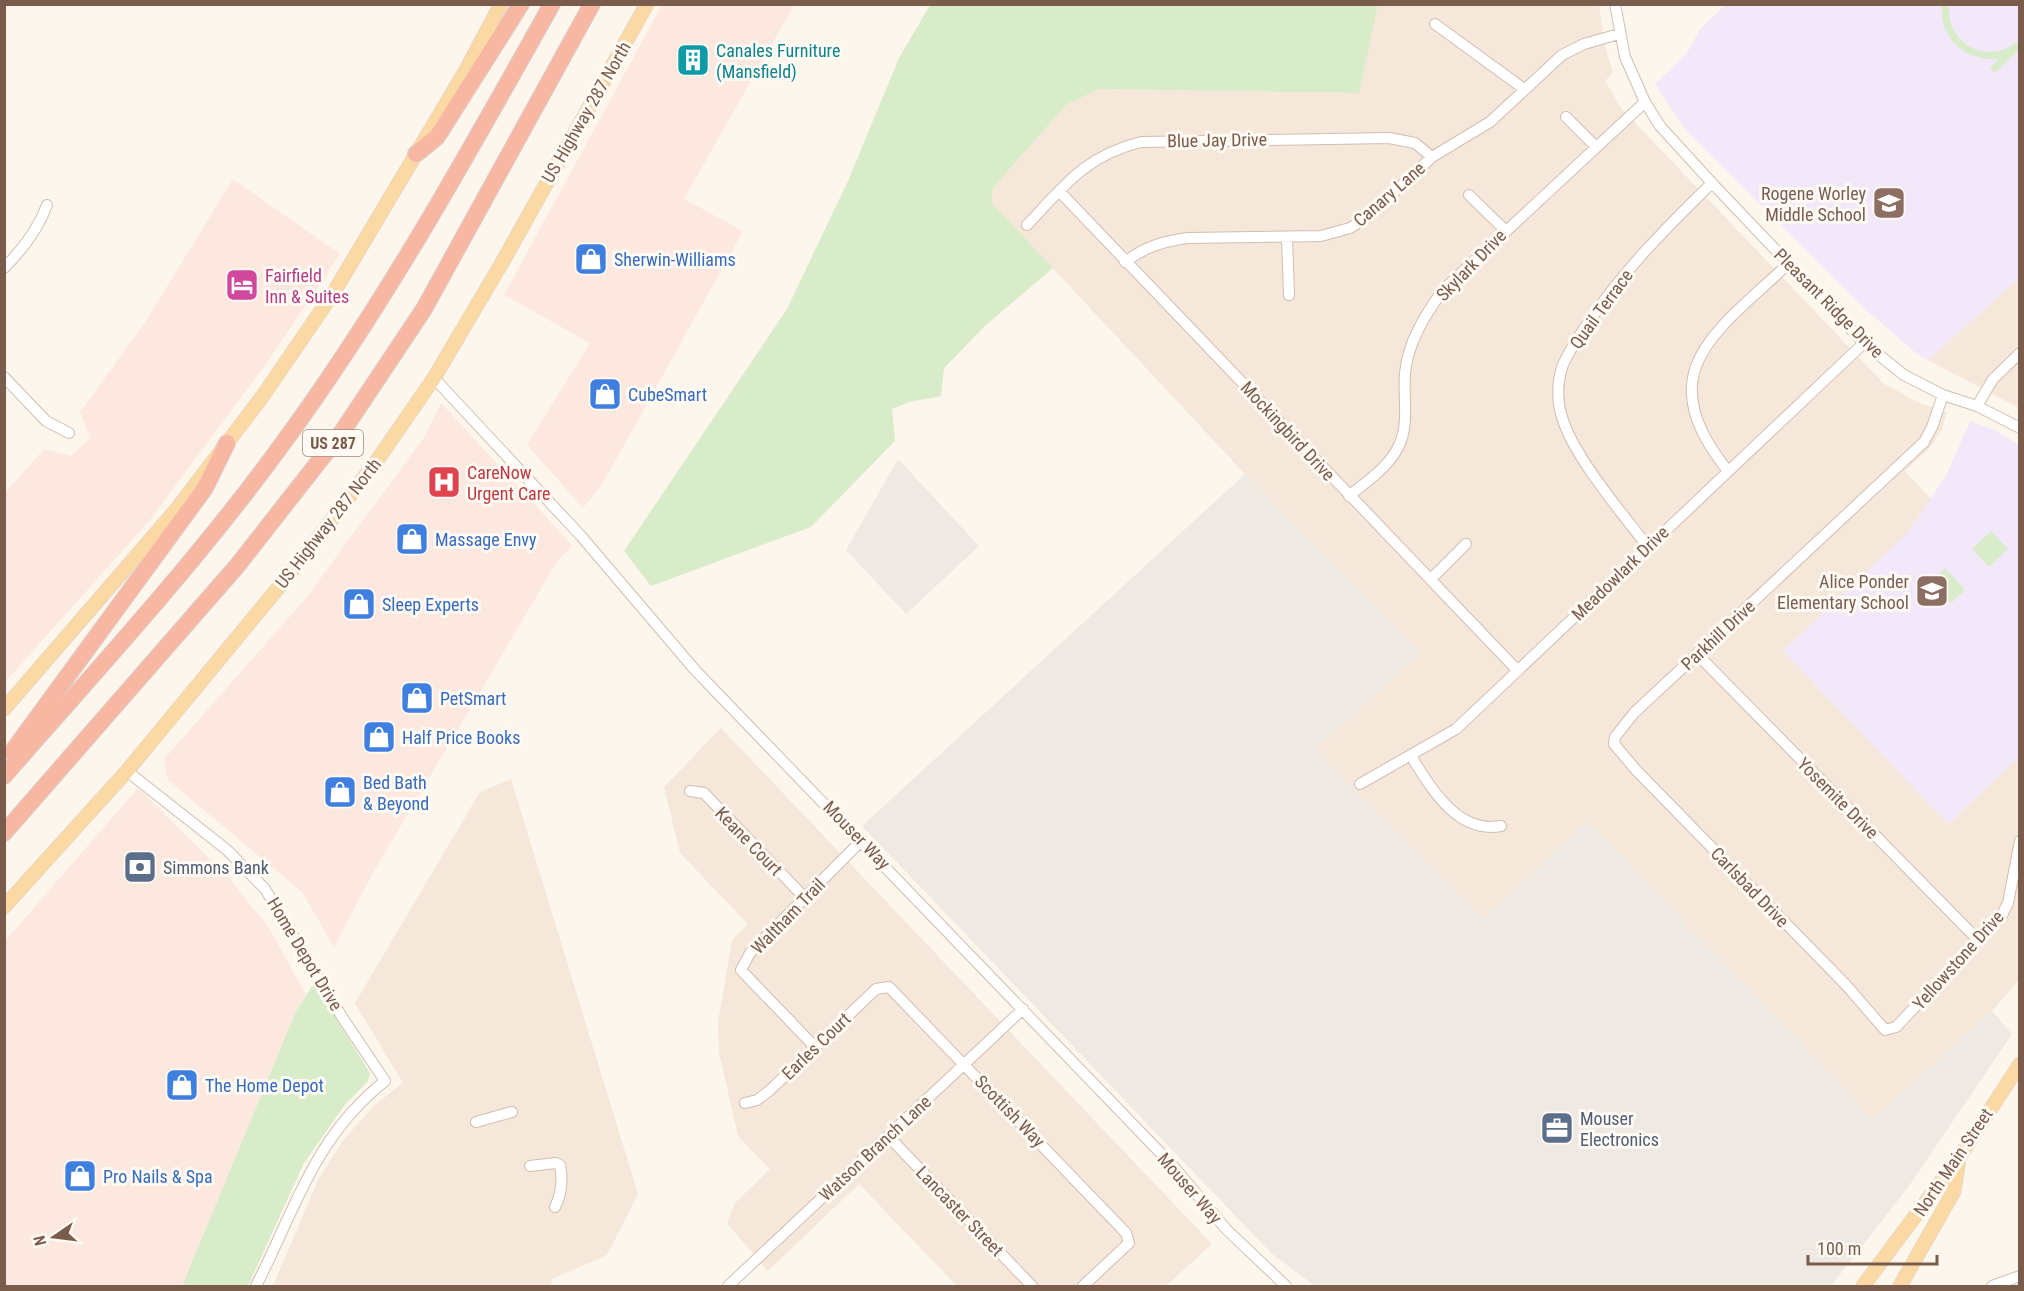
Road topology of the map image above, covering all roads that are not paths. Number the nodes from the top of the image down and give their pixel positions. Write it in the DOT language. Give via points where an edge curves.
graph roads {
  1 [pos="501,4"];
  2 [pos="521,4"];
  3 [pos="552,4"];
  4 [pos="592,4"];
  5 [pos="647,4"];
  6 [pos="1615,4"];
  7 [pos="1435,24"];
  8 [pos="1619,34"];
  9 [pos="1524,89"];
  10 [pos="1645,102"];
  11 [pos="1566,117"];
  12 [pos="1595,146"];
  13 [pos="416,154"];
  14 [pos="1432,157"];
  15 [pos="1712,183"];
  16 [pos="1059,191"];
  17 [pos="1469,195"];
  18 [pos="47,205"];
  19 [pos="1027,225"];
  20 [pos="1505,230"];
  21 [pos="1287,238"];
  22 [pos="1125,262"];
  23 [pos="1789,263"];
  24 [pos="4,268"];
  25 [pos="1289,295"];
  26 [pos="1864,343"];
  27 [pos="2019,353"];
  28 [pos="4,377"];
  29 [pos="434,378"];
  30 [pos="1943,395"];
  31 [pos="1977,406"];
  32 [pos="2019,428"];
  33 [pos="69,433"];
  34 [pos="227,443"];
  35 [pos="1728,471"];
  36 [pos="1348,496"];
  37 [pos="1466,544"];
  38 [pos="1648,547"];
  39 [pos="1431,579"];
  40 [pos="1698,655"];
  41 [pos="1518,671"];
  42 [pos="4,709"];
  43 [pos="1614,744"];
  44 [pos="1412,756"];
  45 [pos="4,761"];
  46 [pos="127,771"];
  47 [pos="4,776"];
  48 [pos="1360,784"];
  49 [pos="690,791"];
  50 [pos="1501,826"];
  51 [pos="4,833"];
  52 [pos="862,840"];
  53 [pos="2019,841"];
  54 [pos="805,898"];
  55 [pos="4,907"];
  56 [pos="1978,940"];
  57 [pos="884,986"];
  58 [pos="1023,1009"];
  59 [pos="1886,1030"];
  60 [pos="815,1047"];
  61 [pos="964,1064"];
  62 [pos="2019,1064"];
  63 [pos="745,1103"];
  64 [pos="512,1112"];
  65 [pos="476,1122"];
  66 [pos="888,1136"];
  67 [pos="1960,1156"];
  68 [pos="530,1166"];
  69 [pos="555,1207"];
  70 [pos="2019,1276"];
  71 [pos="1904,1283"];
  72 [pos="256,1287"];
  73 [pos="728,1287"];
  74 [pos="1032,1287"];
  75 [pos="1083,1287"];
  76 [pos="1286,1287"];
  77 [pos="1863,1287"];
  78 [pos="1992,1287"];
  1 -- 13 [label="main road"];
  2 -- 13 [label="highway" via="437,137"];
  3 -- 47 [label="highway, US 287" via="423,231 287,438 184,570"];
  4 -- 51 [label="highway, US 287" via="424,309 342,432 237,566"];
  5 -- 29 [label="main road, US Highway 287 North"];
  6 -- 8 [label="street, Pleasant Ridge Drive"];
  7 -- 9 [label="street"];
  8 -- 9 [label="street, Canary Lane" via="1562,55"];
  8 -- 10 [label="street, Pleasant Ridge Drive"];
  9 -- 14 [label="street, Canary Lane" via="1484,127"];
  10 -- 12 [label="street, Skylark Drive"];
  10 -- 15 [label="street, Pleasant Ridge Drive" via="1660,126"];
  11 -- 12 [label="street"];
  12 -- 20 [label="street, Skylark Drive"];
  13 -- 34 [label="main road" via="334,292"];
  14 -- 16 [label="street, Blue Jay Drive" via="1415,143 1389,138 1141,142 1107,152 1082,167"];
  14 -- 21 [label="street, Canary Lane" via="1365,219 1350,228 1323,236"];
  15 -- 23 [label="street, Pleasant Ridge Drive"];
  15 -- 38 [label="street, Quail Terrace" via="1647,247 1601,305 1573,346 1558,384 1568,434"];
  16 -- 19 [label="street, Blue Jay Drive"];
  16 -- 22 [label="street, Mockingbird Drive"];
  17 -- 20 [label="street"];
  18 -- 24 [label="street" via="41,223"];
  20 -- 36 [label="street, Skylark Drive" via="1443,290 1426,314 1405,371 1401,442 1384,466"];
  21 -- 22 [label="street, Canary Lane" via="1167,241 1144,248"];
  21 -- 25 [label="street"];
  22 -- 36 [label="street, Mockingbird Drive"];
  23 -- 26 [label="street, Pleasant Ridge Drive"];
  23 -- 35 [label="street" via="1714,334 1694,368 1691,384 1695,415 1708,446"];
  26 -- 30 [label="street, Pleasant Ridge Drive" via="1904,375"];
  26 -- 35 [label="street, Meadowlark Drive"];
  27 -- 31 [label="street" via="1993,379"];
  28 -- 33 [label="street" via="46,421"];
  29 -- 46 [label="main road, US Highway 287 North" via="298,564"];
  29 -- 52 [label="street, Mouser Way" via="581,536 695,670"];
  30 -- 31 [label="street, Pleasant Ridge Drive"];
  30 -- 40 [label="street, Parkhill Drive" via="1924,441"];
  31 -- 32 [label="street, Pleasant Ridge Drive"];
  34 -- 42 [label="main road" via="176,510"];
  34 -- 45 [label="highway" via="205,488"];
  35 -- 38 [label="street, Meadowlark Drive"];
  36 -- 39 [label="street, Mockingbird Drive"];
  37 -- 39 [label="street"];
  38 -- 41 [label="street, Meadowlark Drive"];
  39 -- 41 [label="street, Mockingbird Drive"];
  40 -- 43 [label="street, Parkhill Drive" via="1634,713"];
  40 -- 56 [label="street, Yosemite Drive"];
  41 -- 44 [label="street, Meadowlark Drive" via="1456,729"];
  43 -- 59 [label="street, Carlsbad Drive"];
  44 -- 48 [label="street, Meadowlark Drive"];
  44 -- 50 [label="street" via="1437,794 1469,824"];
  46 -- 55 [label="main road, US Highway 287 North"];
  46 -- 72 [label="street, Home Depot Drive" via="226,850 265,889 385,1081 354,1108 319,1155"];
  49 -- 54 [label="street, Keane Court" via="704,794"];
  52 -- 54 [label="street, Waltham Trail"];
  52 -- 58 [label="street, Mouser Way"];
  53 -- 56 [label="street, Yellowstone Drive" via="2008,903"];
  54 -- 60 [label="street, Waltham Trail" via="750,953 741,970"];
  56 -- 59 [label="street, Yellowstone Drive" via="1896,1027"];
  57 -- 60 [label="street, Earles Court" via="876,989"];
  57 -- 61 [label="street, Scottish Way" via="893,990"];
  58 -- 61 [label="street, Watson Branch Lane"];
  58 -- 76 [label="street, Mouser Way" via="1174,1167 1226,1229"];
  60 -- 63 [label="street, Earles Court" via="763,1097"];
  61 -- 66 [label="street, Watson Branch Lane"];
  61 -- 75 [label="street, Scottish Way" via="1124,1229 1129,1243"];
  62 -- 67 [label="main road, North Main Street"];
  64 -- 65 [label="street"];
  66 -- 73 [label="street, Watson Branch Lane"];
  66 -- 74 [label="street, Lancaster Street"];
  67 -- 71 [label="main road" via="1954,1191"];
  67 -- 77 [label="main road, North Main Street"];
  68 -- 69 [label="street" via="560,1165 560,1196"];
  70 -- 78 [label="street"];
}
